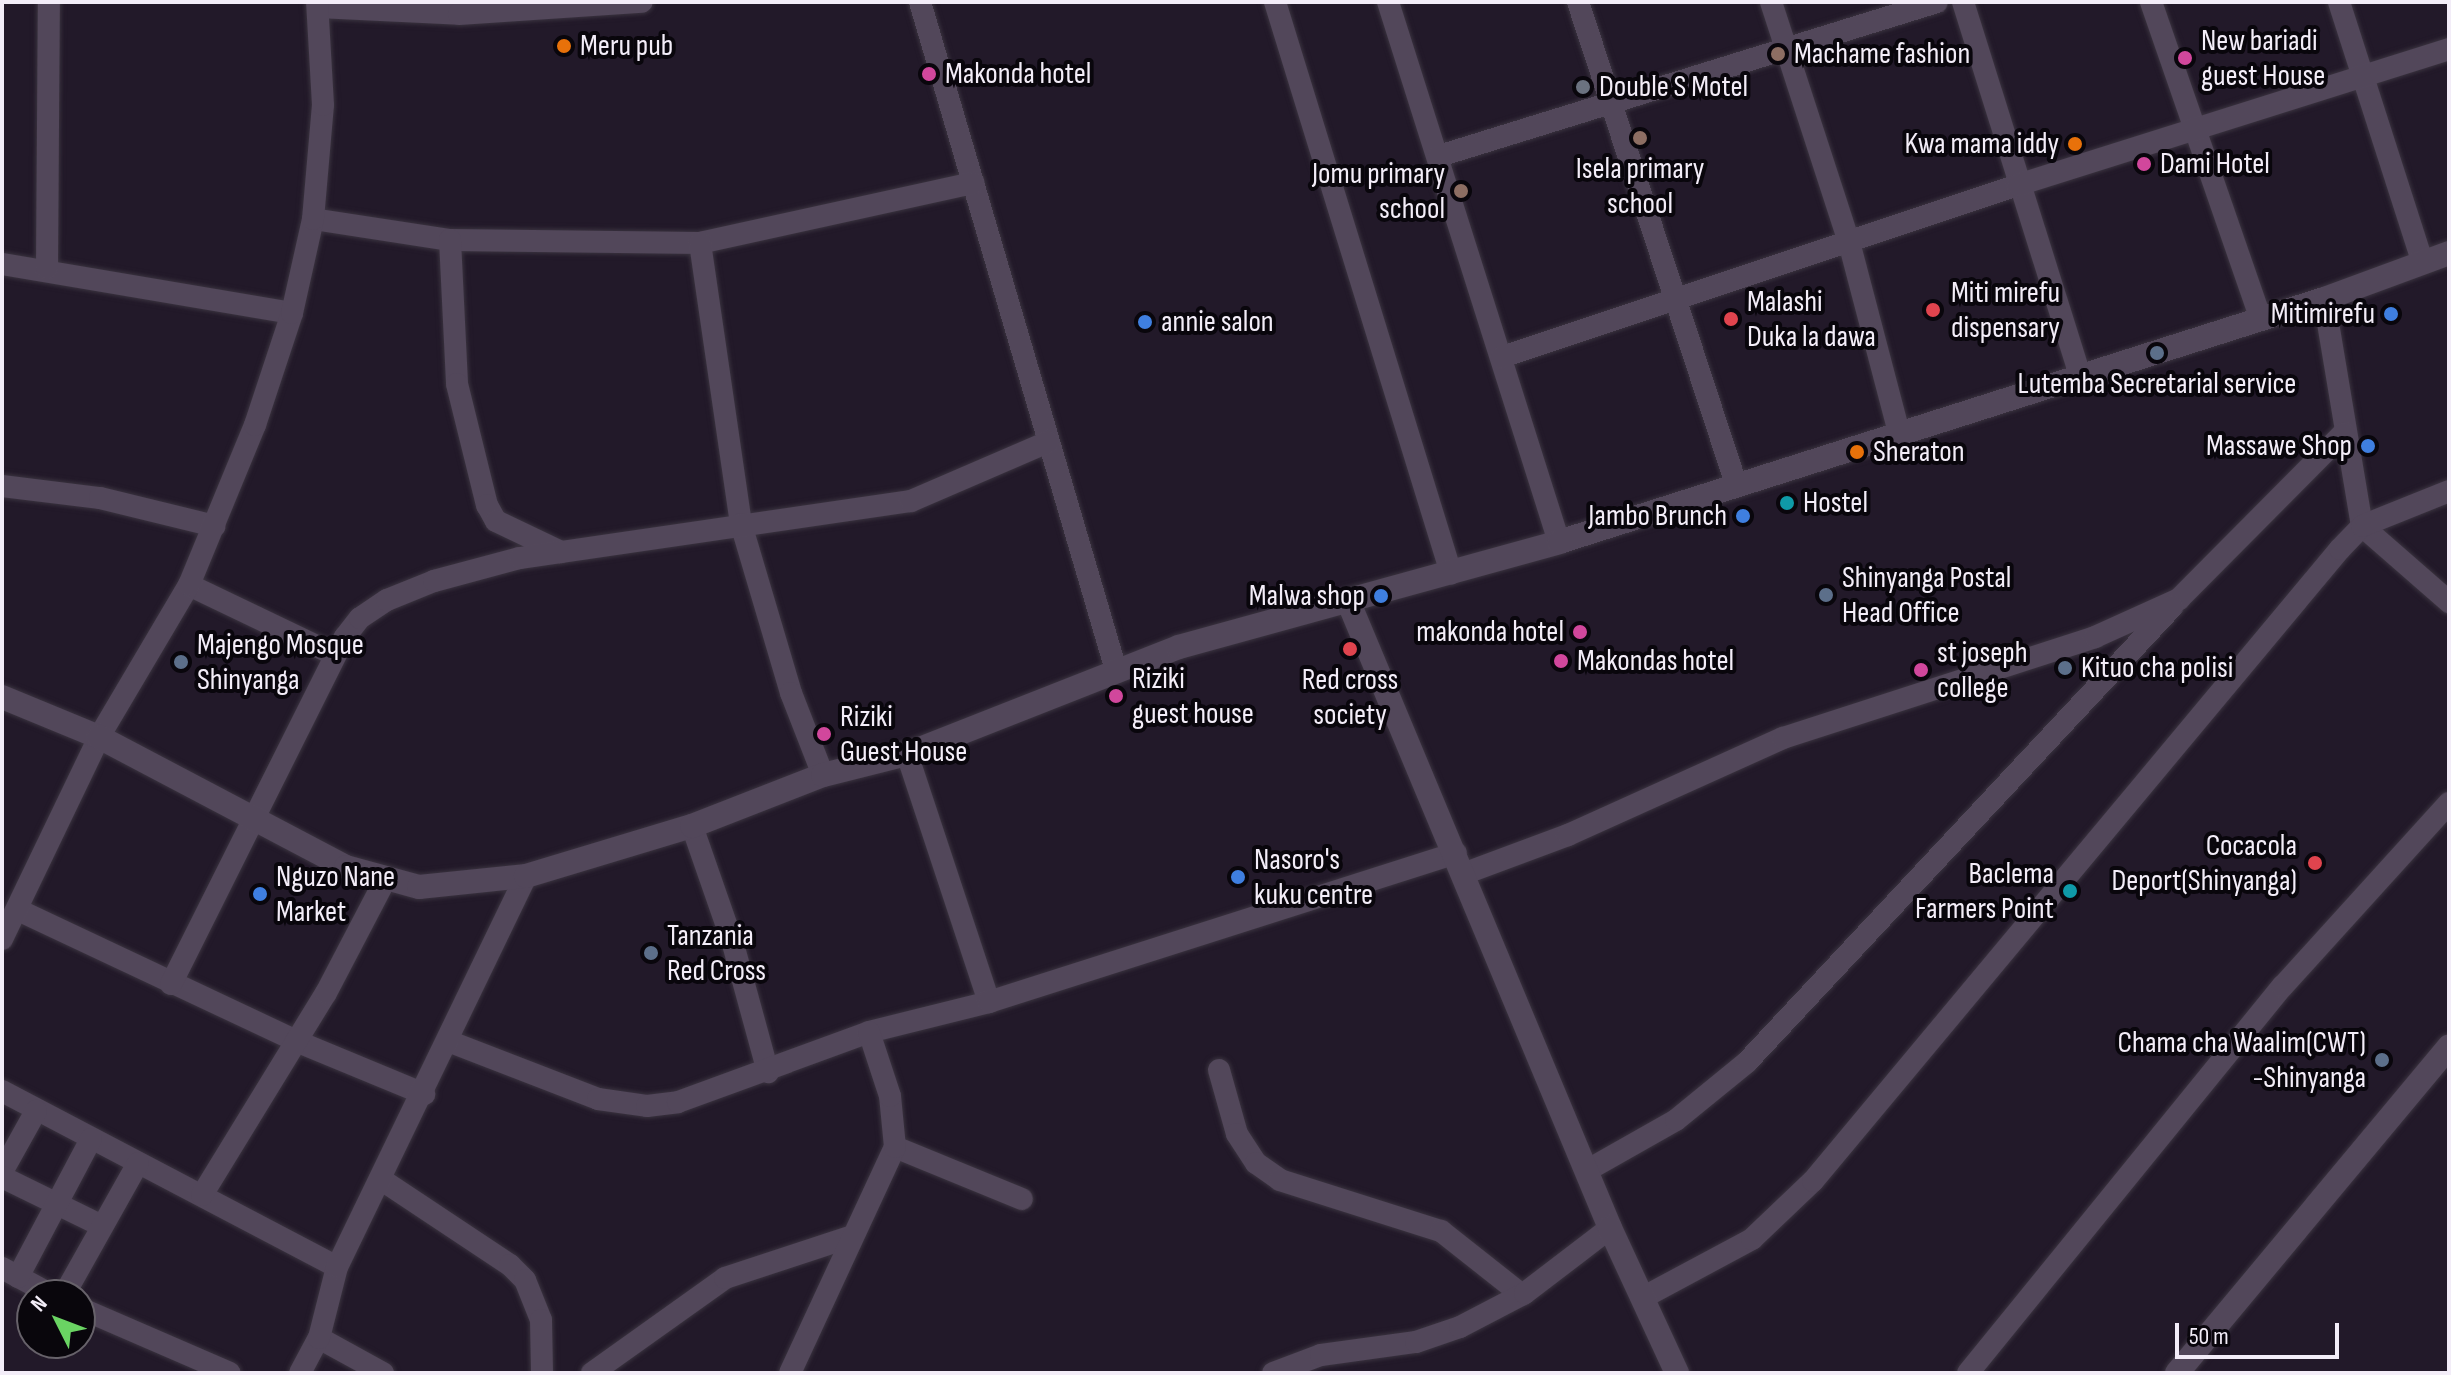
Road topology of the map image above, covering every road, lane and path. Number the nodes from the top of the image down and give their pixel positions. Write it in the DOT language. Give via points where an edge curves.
graph roads {
  1 [pos="49,2"];
  2 [pos="642,2"];
  3 [pos="920,2"];
  4 [pos="1275,2"];
  5 [pos="1388,2"];
  6 [pos="1578,2"];
  7 [pos="1771,2"];
  8 [pos="1937,2"];
  9 [pos="1963,2"];
  10 [pos="2151,2"];
  11 [pos="2339,2"];
  12 [pos="317,4"];
  13 [pos="1787,49"];
  14 [pos="2449,49"];
  15 [pos="2366,76"];
  16 [pos="1609,102"];
  17 [pos="2197,131"];
  18 [pos="1439,156"];
  19 [pos="973,183"];
  20 [pos="2018,185"];
  21 [pos="313,219"];
  22 [pos="450,240"];
  23 [pos="1849,242"];
  24 [pos="700,243"];
  25 [pos="2449,253"];
  26 [pos="2422,260"];
  27 [pos="2,264"];
  28 [pos="47,268"];
  29 [pos="1676,297"];
  30 [pos="2324,299"];
  31 [pos="292,313"];
  32 [pos="2261,320"];
  33 [pos="1502,357"];
  34 [pos="2080,376"];
  35 [pos="2343,434"];
  36 [pos="1900,436"];
  37 [pos="1048,442"];
  38 [pos="1736,484"];
  39 [pos="2,486"];
  40 [pos="2449,491"];
  41 [pos="741,524"];
  42 [pos="215,526"];
  43 [pos="2362,526"];
  44 [pos="1559,542"];
  45 [pos="562,553"];
  46 [pos="1451,573"];
  47 [pos="189,585"];
  48 [pos="2179,599"];
  49 [pos="2449,602"];
  50 [pos="1349,603"];
  51 [pos="335,655"];
  52 [pos="1116,670"];
  53 [pos="2,697"];
  54 [pos="99,737"];
  55 [pos="907,754"];
  56 [pos="823,775"];
  57 [pos="2449,803"];
  58 [pos="256,817"];
  59 [pos="692,826"];
  60 [pos="1460,864"];
  61 [pos="526,876"];
  62 [pos="385,880"];
  63 [pos="18,910"];
  64 [pos="2,939"];
  65 [pos="171,984"];
  66 [pos="989,1002"];
  67 [pos="869,1032"];
  68 [pos="296,1041"];
  69 [pos="448,1041"];
  70 [pos="2449,1047"];
  71 [pos="1219,1070"];
  72 [pos="768,1072"];
  73 [pos="2,1091"];
  74 [pos="424,1094"];
  75 [pos="36,1111"];
  76 [pos="91,1139"];
  77 [pos="895,1147"];
  78 [pos="138,1163"];
  79 [pos="1586,1171"];
  80 [pos="2,1175"];
  81 [pos="382,1180"];
  82 [pos="202,1195"];
  83 [pos="1022,1199"];
  84 [pos="56,1205"];
  85 [pos="100,1225"];
  86 [pos="1610,1228"];
  87 [pos="850,1237"];
  88 [pos="337,1267"];
  89 [pos="10,1273"];
  90 [pos="72,1279"];
  91 [pos="1522,1295"];
  92 [pos="1644,1297"];
  93 [pos="96,1315"];
  94 [pos="319,1338"];
  95 [pos="2183,1371"];
  96 [pos="230,1373"];
  97 [pos="300,1373"];
  98 [pos="383,1373"];
  99 [pos="542,1373"];
  100 [pos="592,1373"];
  101 [pos="790,1373"];
  102 [pos="1273,1373"];
  103 [pos="1677,1373"];
  104 [pos="1968,1373"];
  1 -- 28 [label="street"];
  2 -- 12 [label="street" via="459,14"];
  3 -- 19 [label="street"];
  4 -- 46 [label="street"];
  5 -- 18 [label="street"];
  6 -- 16 [label="street"];
  7 -- 13 [label="street"];
  8 -- 13 [label="street"];
  9 -- 20 [label="street"];
  10 -- 17 [label="street"];
  11 -- 15 [label="street"];
  12 -- 21 [label="street" via="323,105"];
  13 -- 16 [label="street"];
  13 -- 23 [label="street"];
  14 -- 15 [label="street"];
  15 -- 17 [label="street"];
  15 -- 26 [label="street"];
  16 -- 18 [label="street"];
  16 -- 29 [label="street"];
  17 -- 20 [label="street"];
  17 -- 32 [label="street"];
  18 -- 33 [label="street"];
  19 -- 24 [label="street"];
  19 -- 37 [label="street"];
  20 -- 23 [label="street"];
  20 -- 34 [label="street"];
  21 -- 22 [label="street"];
  21 -- 31 [label="street"];
  22 -- 24 [label="street"];
  22 -- 45 [label="street" via="457,384 487,505 496,521"];
  23 -- 29 [label="street"];
  23 -- 36 [label="street"];
  24 -- 41 [label="street"];
  25 -- 26 [label="street"];
  26 -- 30 [label="street"];
  27 -- 28 [label="street"];
  28 -- 31 [label="street"];
  29 -- 33 [label="street"];
  29 -- 38 [label="street"];
  30 -- 32 [label="street"];
  30 -- 35 [label="street"];
  31 -- 42 [label="street"];
  32 -- 34 [label="street"];
  33 -- 44 [label="street"];
  34 -- 36 [label="street"];
  35 -- 43 [label="street"];
  35 -- 48 [label="street"];
  36 -- 38 [label="street"];
  37 -- 41 [label="street" via="911,501"];
  37 -- 52 [label="street"];
  38 -- 44 [label="street"];
  39 -- 42 [label="street" via="100,498"];
  40 -- 43 [label="street"];
  41 -- 45 [label="street"];
  41 -- 56 [label="street" via="779,657"];
  42 -- 47 [label="street"];
  43 -- 49 [label="street"];
  43 -- 92 [label="street" via="1813,1181 1752,1239"];
  44 -- 46 [label="street"];
  45 -- 51 [label="street" via="478,568 387,600 360,618"];
  46 -- 50 [label="street"];
  47 -- 51 [label="street"];
  47 -- 54 [label="street"];
  48 -- 60 [label="street" via="2095,637 1783,738 1568,835"];
  48 -- 79 [label="street" via="1729,1079 1676,1120"];
  50 -- 52 [label="street" via="1250,625"];
  50 -- 60 [label="street"];
  51 -- 58 [label="street"];
  52 -- 55 [label="street"];
  53 -- 54 [label="street"];
  54 -- 58 [label="street"];
  54 -- 63 [label="street"];
  55 -- 56 [label="street"];
  55 -- 66 [label="street"];
  56 -- 59 [label="street"];
  57 -- 104 [label="street" via="2273,998"];
  58 -- 62 [label="street" via="346,867"];
  58 -- 65 [label="street"];
  59 -- 61 [label="street"];
  59 -- 72 [label="street" via="733,944"];
  60 -- 66 [label="street"];
  60 -- 79 [label="street"];
  61 -- 62 [label="street" via="419,887"];
  61 -- 69 [label="street"];
  62 -- 68 [label="street"];
  63 -- 64 [label="street"];
  63 -- 65 [label="street"];
  65 -- 68 [label="street"];
  66 -- 67 [label="street"];
  67 -- 72 [label="street"];
  67 -- 77 [label="street" via="890,1096"];
  68 -- 74 [label="street"];
  68 -- 82 [label="street"];
  69 -- 72 [label="street" via="598,1099 635,1106 678,1102"];
  69 -- 74 [label="street"];
  70 -- 95 [label="street"];
  71 -- 91 [label="street" via="1237,1134 1256,1163 1280,1180 1441,1231"];
  73 -- 75 [label="street"];
  74 -- 81 [label="street"];
  75 -- 76 [label="street"];
  75 -- 80 [label="street"];
  76 -- 78 [label="street"];
  76 -- 84 [label="street"];
  77 -- 83 [label="street"];
  77 -- 87 [label="street"];
  78 -- 82 [label="street"];
  78 -- 85 [label="street"];
  79 -- 86 [label="street"];
  80 -- 84 [label="street"];
  81 -- 88 [label="street"];
  81 -- 99 [label="street" via="525,1280 541,1320"];
  82 -- 88 [label="street"];
  84 -- 85 [label="street"];
  84 -- 89 [label="street"];
  85 -- 90 [label="street"];
  86 -- 91 [label="street"];
  86 -- 92 [label="street"];
  87 -- 100 [label="street" via="725,1278"];
  87 -- 101 [label="street"];
  88 -- 94 [label="street"];
  91 -- 102 [label="street" via="1460,1327 1416,1342 1321,1355"];
  92 -- 103 [label="street"];
  93 -- 96 [label="street"];
  94 -- 97 [label="street"];
  94 -- 98 [label="street"];
}
